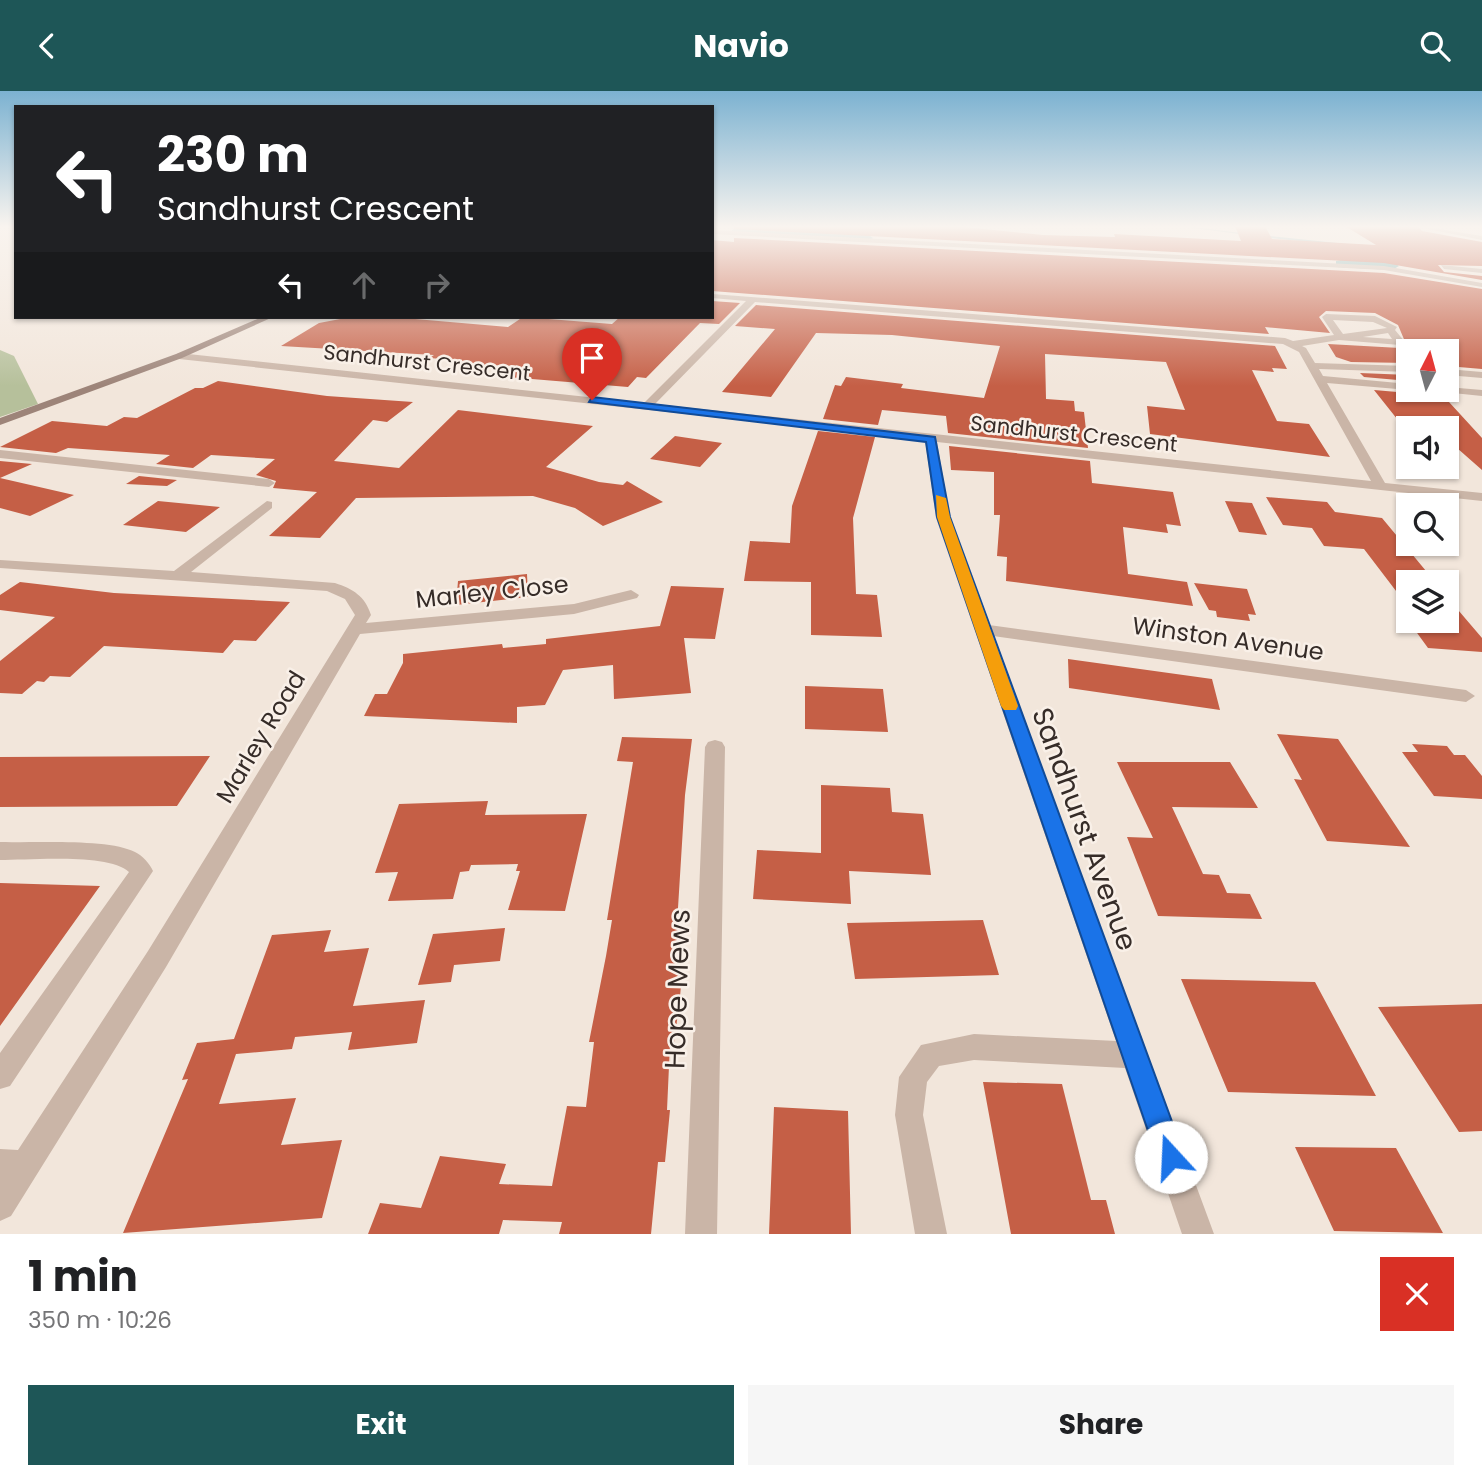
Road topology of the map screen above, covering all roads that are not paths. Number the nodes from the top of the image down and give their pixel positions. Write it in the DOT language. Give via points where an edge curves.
graph roads {
  1 [pos="1449,279"];
  2 [pos="1482,285"];
  3 [pos="714,296"];
  4 [pos="753,299"];
  5 [pos="264,319"];
  6 [pos="1390,330"];
  7 [pos="1341,338"];
  8 [pos="1294,344"];
  9 [pos="178,356"];
  10 [pos="1311,366"];
  11 [pos="1396,369"];
  12 [pos="1460,373"];
  13 [pos="1482,375"];
  14 [pos="1320,379"];
  15 [pos="1396,386"];
  16 [pos="1460,391"];
  17 [pos="1482,393"];
  18 [pos="648,406"];
  19 [pos="0,422"];
  20 [pos="931,439"];
  21 [pos="0,454"];
  22 [pos="269,483"];
  23 [pos="1380,486"];
  24 [pos="1482,497"];
  25 [pos="267,505"];
  26 [pos="0,564"];
  27 [pos="177,576"];
  28 [pos="631,595"];
  29 [pos="356,629"];
  30 [pos="982,629"];
  31 [pos="1466,696"];
  32 [pos="715,747"];
  33 [pos="0,851"];
  34 [pos="1134,1055"];
  35 [pos="0,1076"];
  36 [pos="12,1164"];
  37 [pos="0,1205"];
  38 [pos="701,1234"];
  39 [pos="931,1234"];
  40 [pos="1198,1234"];
  1 -- 2 [label="street"];
  3 -- 4 [label="street"];
  4 -- 8 [label="street"];
  4 -- 18 [label="street"];
  5 -- 9 [label="main road"];
  6 -- 7 [label="street"];
  6 -- 7 [label="street" via="1400,342"];
  6 -- 7 [label="street" via="1393,327 1387,322 1375,319 1325,317"];
  7 -- 8 [label="street"];
  8 -- 10 [label="street"];
  9 -- 18 [label="street, Sandhurst Crescent"];
  9 -- 19 [label="main road"];
  10 -- 11 [label="street"];
  10 -- 14 [label="street"];
  12 -- 13 [label="street"];
  14 -- 15 [label="street"];
  14 -- 23 [label="street"];
  16 -- 17 [label="street"];
  18 -- 20 [label="street, Sandhurst Crescent"];
  20 -- 23 [label="street, Sandhurst Crescent"];
  20 -- 30 [label="street, Sandhurst Avenue" via="943,517"];
  21 -- 22 [label="street"];
  23 -- 24 [label="street, Sandhurst Crescent"];
  25 -- 27 [label="street"];
  26 -- 27 [label="street"];
  27 -- 29 [label="street" via="330,586 360,602 363,615"];
  28 -- 29 [label="street, Marley Close" via="574,610"];
  29 -- 36 [label="street, Marley Road" via="157,959"];
  30 -- 31 [label="street, Winston Avenue"];
  30 -- 34 [label="street, Sandhurst Avenue"];
  32 -- 38 [label="street, Hope Mews"];
  33 -- 35 [label="street" via="99,853 128,858 142,871"];
  34 -- 39 [label="street" via="974,1047 931,1054 913,1077 909,1115"];
  34 -- 40 [label="street, Sandhurst Avenue"];
  36 -- 37 [label="street, Marley Road"];
}
